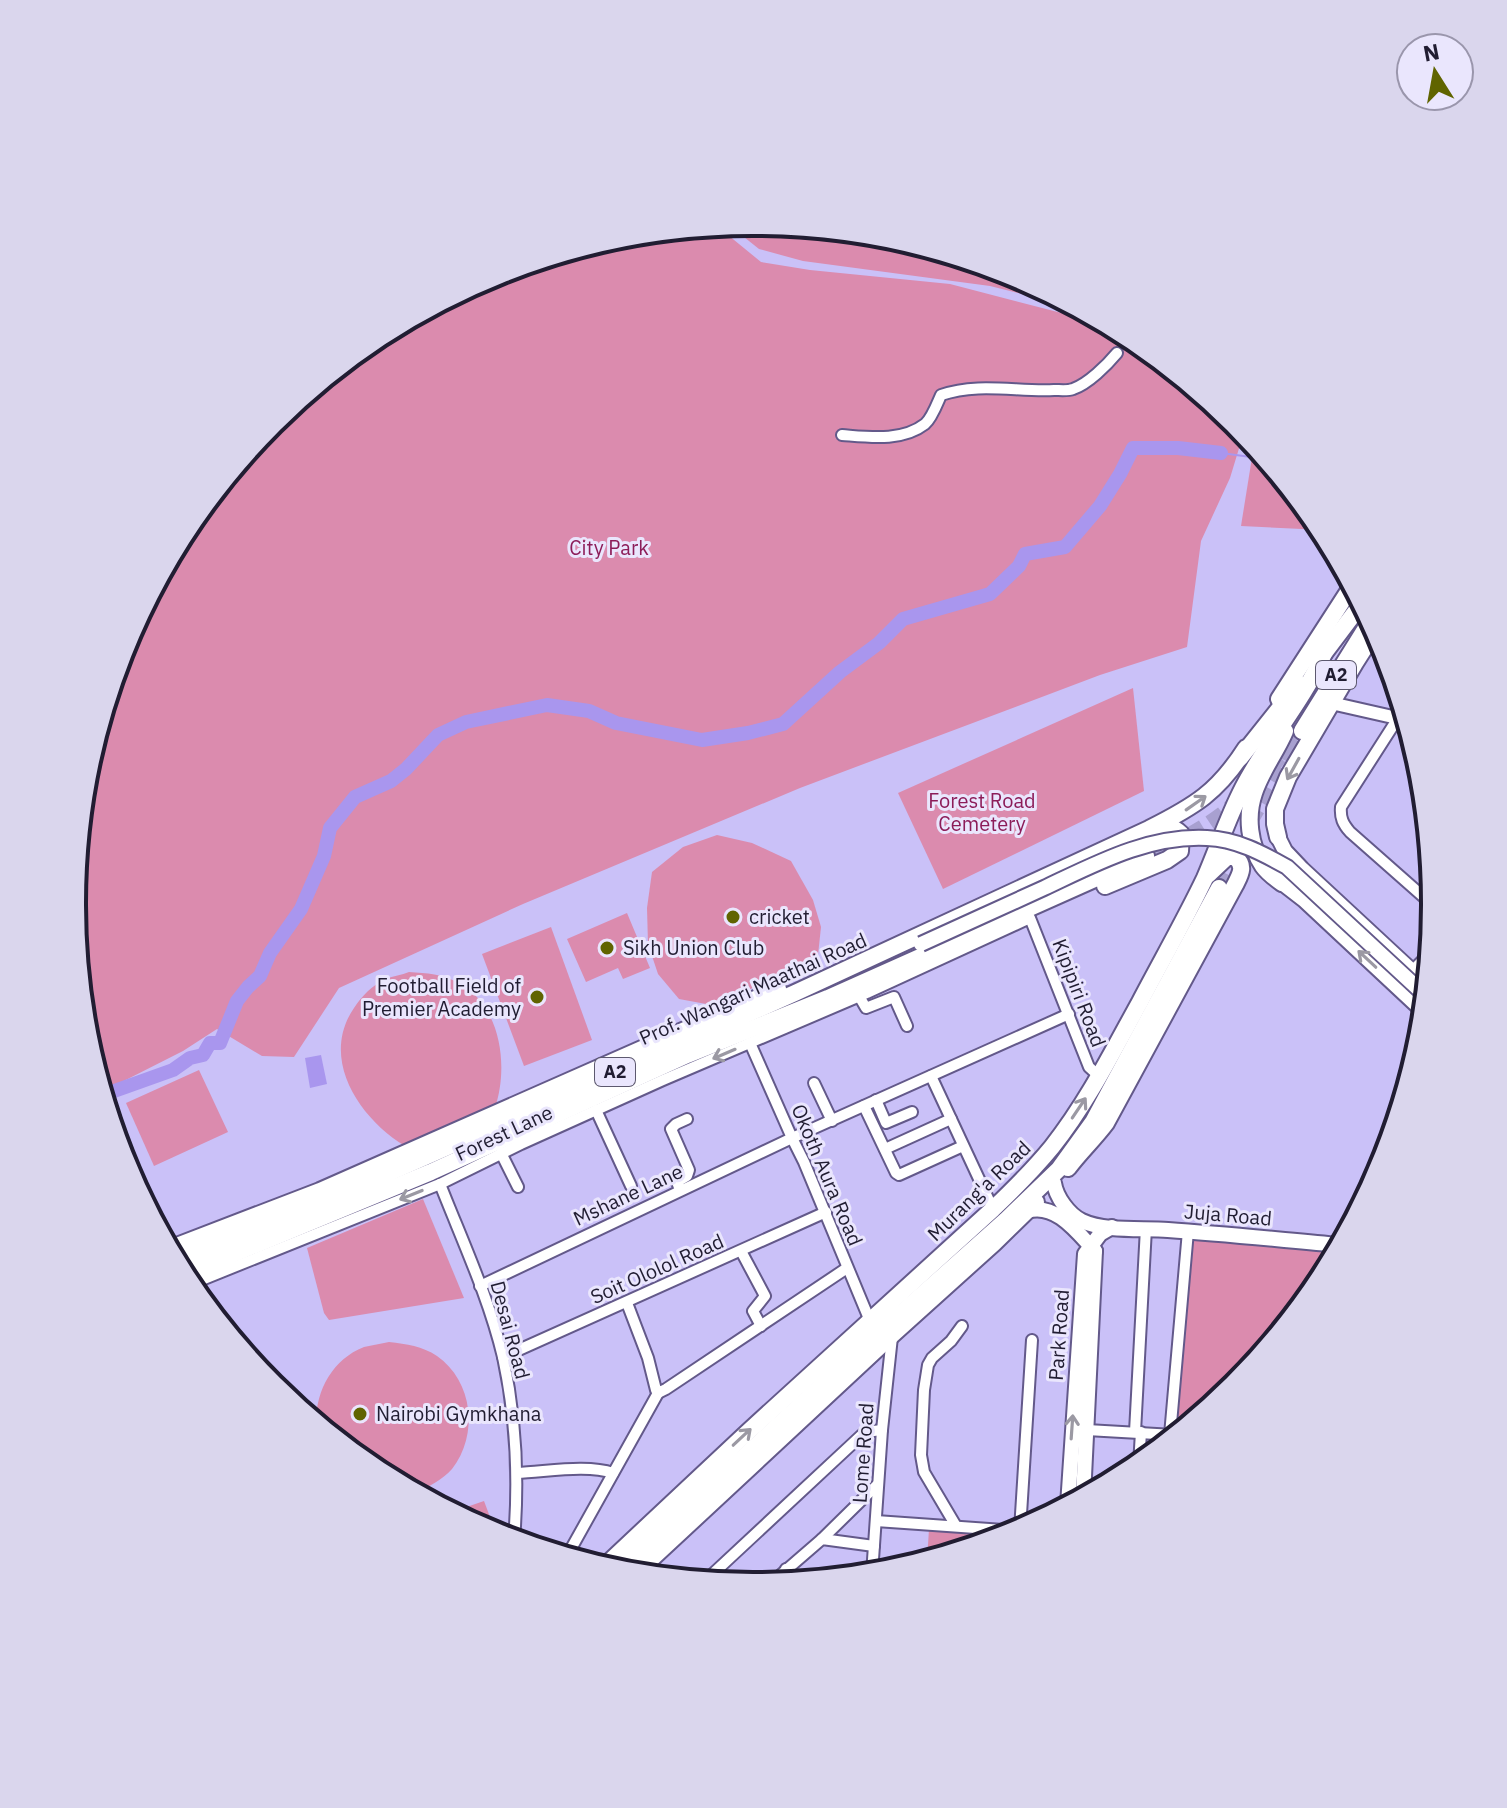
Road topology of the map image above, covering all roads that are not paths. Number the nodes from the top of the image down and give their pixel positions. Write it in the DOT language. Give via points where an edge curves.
graph roads {
  1 [pos="1117,353"];
  2 [pos="842,435"];
  3 [pos="1345,596"];
  4 [pos="1354,613"];
  5 [pos="1363,633"];
  6 [pos="1368,644"];
  7 [pos="1324,653"];
  8 [pos="1331,703"];
  9 [pos="1291,712"];
  10 [pos="1394,717"];
  11 [pos="1268,722"];
  12 [pos="1397,727"];
  13 [pos="1302,731"];
  14 [pos="1240,758"];
  15 [pos="1149,829"];
  16 [pos="1278,837"];
  17 [pos="1146,856"];
  18 [pos="1302,869"];
  19 [pos="1203,880"];
  20 [pos="1282,884"];
  21 [pos="1227,887"];
  22 [pos="1421,894"];
  23 [pos="1030,918"];
  24 [pos="921,944"];
  25 [pos="1418,965"];
  26 [pos="855,966"];
  27 [pos="1412,971"];
  28 [pos="1417,975"];
  29 [pos="833,976"];
  30 [pos="888,983"];
  31 [pos="1416,986"];
  32 [pos="859,996"];
  33 [pos="894,997"];
  34 [pos="1413,1002"];
  35 [pos="801,1008"];
  36 [pos="1069,1014"];
  37 [pos="907,1026"];
  38 [pos="750,1043"];
  39 [pos="931,1076"];
  40 [pos="1099,1076"];
  41 [pos="814,1083"];
  42 [pos="876,1100"];
  43 [pos="864,1106"];
  44 [pos="596,1110"];
  45 [pos="912,1112"];
  46 [pos="687,1119"];
  47 [pos="951,1119"];
  48 [pos="832,1121"];
  49 [pos="792,1138"];
  50 [pos="963,1146"];
  51 [pos="885,1149"];
  52 [pos="501,1153"];
  53 [pos="1065,1166"];
  54 [pos="1054,1183"];
  55 [pos="440,1184"];
  56 [pos="631,1186"];
  57 [pos="518,1187"];
  58 [pos="680,1190"];
  59 [pos="993,1209"];
  60 [pos="1027,1211"];
  61 [pos="826,1212"];
  62 [pos="1112,1227"];
  63 [pos="1129,1228"];
  64 [pos="1146,1228"];
  65 [pos="1188,1231"];
  66 [pos="1328,1244"];
  67 [pos="179,1245"];
  68 [pos="1093,1248"];
  69 [pos="741,1251"];
  70 [pos="187,1258"];
  71 [pos="847,1268"];
  72 [pos="195,1270"];
  73 [pos="202,1280"];
  74 [pos="480,1286"];
  75 [pos="627,1303"];
  76 [pos="870,1321"];
  77 [pos="761,1326"];
  78 [pos="962,1326"];
  79 [pos="892,1335"];
  80 [pos="1032,1340"];
  81 [pos="503,1357"];
  82 [pos="658,1393"];
  83 [pos="1174,1423"];
  84 [pos="882,1430"];
  85 [pos="1087,1430"];
  86 [pos="1138,1432"];
  87 [pos="1160,1434"];
  88 [pos="1139,1449"];
  89 [pos="517,1473"];
  90 [pos="613,1473"];
  91 [pos="878,1484"];
  92 [pos="1084,1484"];
  93 [pos="1069,1492"];
  94 [pos="1021,1516"];
  95 [pos="876,1521"];
  96 [pos="956,1526"];
  97 [pos="515,1527"];
  98 [pos="988,1529"];
  99 [pos="822,1539"];
  100 [pos="572,1546"];
  101 [pos="874,1546"];
  102 [pos="615,1557"];
  103 [pos="631,1560"];
  104 [pos="873,1561"];
  105 [pos="647,1563"];
  106 [pos="786,1569"];
  107 [pos="716,1570"];
  1 -- 2 [label="street" via="1073,390 955,390 941,395 927,422 908,433 876,438"];
  3 -- 14 [label="main road"];
  4 -- 7 [label="main road, Murang'a Road / A2"];
  5 -- 13 [label="main road, A2"];
  6 -- 8 [label="main road"];
  7 -- 9 [label="main road, Murang'a Road"];
  7 -- 11 [label="main road, Murang'a Road / A2"];
  8 -- 10 [label="street"];
  8 -- 16 [label="main road, one-way" via="1278,799"];
  9 -- 19 [label="main road, Murang'a Road" via="1243,788"];
  9 -- 20 [label="main road, Murang'a Road" via="1254,792 1250,813 1255,849"];
  11 -- 14 [label="main road, Prof. Wangari Maathai Road / A2"];
  12 -- 22 [label="street" via="1340,816 1350,832"];
  15 -- 14 [label="main road, Prof. Wangari Maathai Road / A2, one-way" via="1213,790"];
  15 -- 23 [label="main road" via="1176,829 1181,834 1180,851"];
  15 -- 26 [label="main road, Prof. Wangari Maathai Road / A2"];
  16 -- 18 [label="main road"];
  17 -- 35 [label="main road, Prof. Wangari Maathai Road / A2"];
  18 -- 20 [label="main road" via="1286,872"];
  18 -- 27 [label="main road"];
  19 -- 21 [label="main road" via="1231,856 1242,869"];
  19 -- 40 [label="main road, Murang'a Road"];
  20 -- 21 [label="main road" via="1255,878"];
  34 -- 20 [label="main road, one-way"];
  21 -- 53 [label="main road, Murang'a Road"];
  23 -- 30 [label="street"];
  23 -- 36 [label="street, Kipipiri Road"];
  24 -- 26 [label="main road"];
  24 -- 31 [label="main road, bridge" via="1138,847 1206,838 1262,853 1287,867"];
  24 -- 35 [label="main road"];
  25 -- 27 [label="street"];
  26 -- 29 [label="main road, Prof. Wangari Maathai Road / A2"];
  27 -- 28 [label="main road"];
  29 -- 67 [label="main road" via="799,979 320,1191"];
  29 -- 70 [label="main road, Prof. Wangari Maathai Road / A2"];
  30 -- 32 [label="street"];
  30 -- 33 [label="street"];
  32 -- 33 [label="street" via="866,1008"];
  32 -- 38 [label="street, Forest Lane"];
  33 -- 37 [label="street"];
  35 -- 72 [label="main road, Prof. Wangari Maathai Road / A2"];
  36 -- 39 [label="street, Mshane Lane"];
  36 -- 40 [label="street, Kipipiri Road" via="1089,1067"];
  38 -- 44 [label="street, Forest Lane, one-way"];
  38 -- 49 [label="street, Okoth Aura Road"];
  39 -- 42 [label="street, Mshane Lane"];
  39 -- 47 [label="street"];
  59 -- 40 [label="main road, Murang'a Road, one-way" via="1054,1145"];
  41 -- 48 [label="street"];
  42 -- 43 [label="street, Mshane Lane"];
  42 -- 45 [label="street" via="886,1123"];
  43 -- 48 [label="street, Mshane Lane"];
  43 -- 51 [label="street"];
  44 -- 52 [label="street, Forest Lane"];
  44 -- 56 [label="street"];
  46 -- 58 [label="street" via="671,1129 689,1170 677,1182"];
  47 -- 50 [label="street"];
  47 -- 51 [label="street"];
  48 -- 49 [label="street, Mshane Lane"];
  49 -- 58 [label="street, Mshane Lane"];
  49 -- 61 [label="street, Okoth Aura Road"];
  50 -- 51 [label="street" via="899,1175"];
  50 -- 59 [label="street"];
  52 -- 55 [label="street, Forest Lane"];
  52 -- 57 [label="street"];
  53 -- 54 [label="main road, Murang'a Road"];
  53 -- 103 [label="main road, Murang'a Road"];
  54 -- 60 [label="main road, Murang'a Road"];
  54 -- 62 [label="main road, Juja Road" via="1074,1216"];
  55 -- 73 [label="street, Forest Lane, one-way"];
  55 -- 74 [label="street, Desai Road"];
  58 -- 74 [label="street, Mshane Lane"];
  59 -- 76 [label="main road, Murang'a Road"];
  60 -- 68 [label="main road" via="1040,1209 1058,1216"];
  60 -- 79 [label="main road, Murang'a Road"];
  61 -- 69 [label="street, Soit Ololol Road"];
  61 -- 71 [label="street, Okoth Aura Road"];
  62 -- 63 [label="main road, Juja Road"];
  62 -- 68 [label="main road" via="1100,1234"];
  63 -- 64 [label="main road, Juja Road"];
  63 -- 68 [label="main road"];
  64 -- 65 [label="main road, Juja Road"];
  64 -- 86 [label="street"];
  65 -- 66 [label="main road, Juja Road"];
  65 -- 83 [label="street"];
  68 -- 85 [label="main road, Park Road"];
  93 -- 68 [label="main road, Park Road, one-way" via="1085,1254"];
  69 -- 75 [label="street, Soit Ololol Road"];
  69 -- 77 [label="street" via="765,1296 753,1311"];
  71 -- 76 [label="street, Okoth Aura Road"];
  71 -- 77 [label="street"];
  74 -- 81 [label="street, Desai Road"];
  75 -- 81 [label="street, Soit Ololol Road"];
  75 -- 82 [label="street"];
  102 -- 76 [label="main road, Murang'a Road, one-way"];
  77 -- 82 [label="street"];
  78 -- 96 [label="street" via="928,1365 921,1455 924,1472"];
  79 -- 84 [label="street, Lome Road"];
  79 -- 105 [label="main road, Murang'a Road"];
  80 -- 94 [label="street"];
  81 -- 89 [label="street, Desai Road"];
  82 -- 90 [label="street"];
  84 -- 91 [label="street, Lome Road"];
  84 -- 107 [label="street" via="865,1432"];
  85 -- 86 [label="street"];
  85 -- 92 [label="main road, Park Road"];
  86 -- 87 [label="street"];
  86 -- 88 [label="street"];
  89 -- 90 [label="street"];
  89 -- 97 [label="street, Desai Road"];
  90 -- 100 [label="street"];
  91 -- 95 [label="street, Lome Road"];
  91 -- 99 [label="street"];
  95 -- 96 [label="street"];
  95 -- 101 [label="street, Lome Road"];
  96 -- 98 [label="street"];
  99 -- 101 [label="street"];
  99 -- 106 [label="street"];
  101 -- 104 [label="street, Lome Road"];
}
